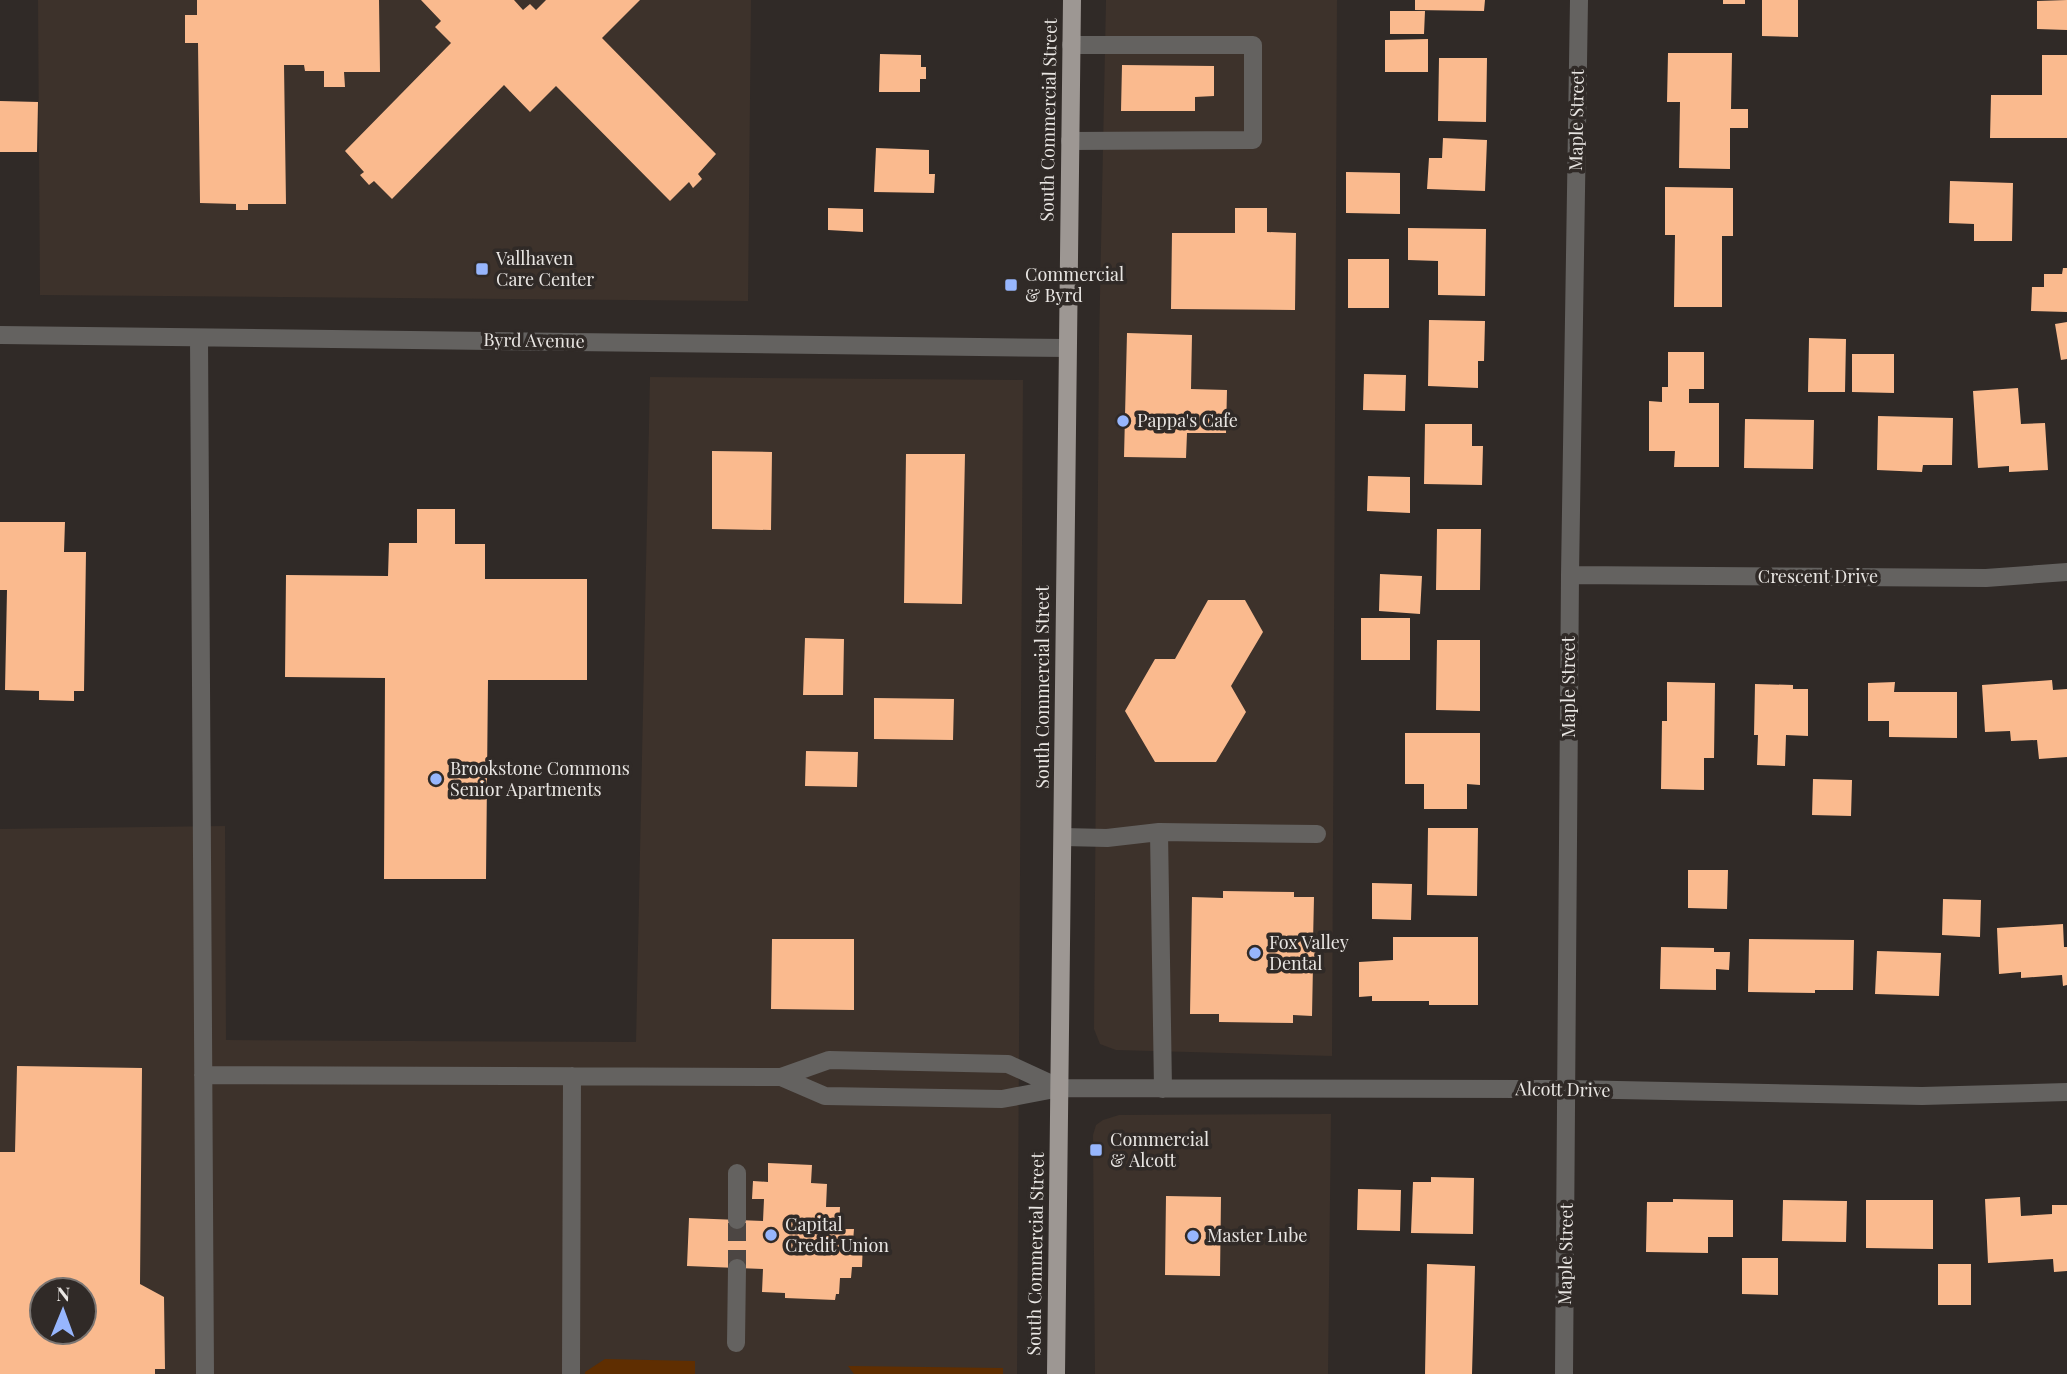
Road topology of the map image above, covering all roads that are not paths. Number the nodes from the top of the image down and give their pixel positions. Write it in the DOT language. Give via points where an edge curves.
graph roads {
  1 [pos="1072,0"];
  2 [pos="1579,0"];
  3 [pos="1071,45"];
  4 [pos="1070,141"];
  5 [pos="0,335"];
  6 [pos="199,338"];
  7 [pos="1067,348"];
  8 [pos="2067,572"];
  9 [pos="1570,575"];
  10 [pos="1159,832"];
  11 [pos="1317,834"];
  12 [pos="1063,837"];
  13 [pos="203,1075"];
  14 [pos="572,1076"];
  15 [pos="781,1077"];
  16 [pos="1060,1088"];
  17 [pos="1163,1089"];
  18 [pos="1568,1089"];
  19 [pos="2067,1092"];
  20 [pos="737,1173"];
  21 [pos="737,1220"];
  22 [pos="737,1268"];
  23 [pos="736,1343"];
  24 [pos="205,1374"];
  25 [pos="571,1374"];
  26 [pos="1056,1374"];
  27 [pos="1564,1374"];
  1 -- 3 [label="main road, South Commercial Street"];
  2 -- 9 [label="street, Maple Street"];
  3 -- 4 [label="main road, South Commercial Street"];
  3 -- 4 [label="street" via="1253,45 1253,140"];
  4 -- 7 [label="main road, South Commercial Street"];
  5 -- 6 [label="street, Byrd Avenue"];
  6 -- 7 [label="street, Byrd Avenue"];
  6 -- 13 [label="street"];
  7 -- 12 [label="main road, South Commercial Street"];
  8 -- 9 [label="street, Crescent Drive" via="1986,578"];
  9 -- 18 [label="street, Maple Street"];
  10 -- 11 [label="street"];
  10 -- 12 [label="street"];
  10 -- 17 [label="street"];
  12 -- 16 [label="main road, South Commercial Street"];
  13 -- 14 [label="street"];
  13 -- 24 [label="street"];
  14 -- 15 [label="street"];
  14 -- 25 [label="street"];
  15 -- 16 [label="street" via="825,1096 1002,1099"];
  15 -- 16 [label="street" via="828,1060 1009,1064"];
  16 -- 17 [label="street, Alcott Drive"];
  16 -- 26 [label="main road, South Commercial Street"];
  17 -- 18 [label="street, Alcott Drive"];
  18 -- 19 [label="street, Alcott Drive" via="1922,1097"];
  18 -- 27 [label="street, Maple Street"];
  20 -- 21 [label="street"];
  22 -- 23 [label="street"];
}
